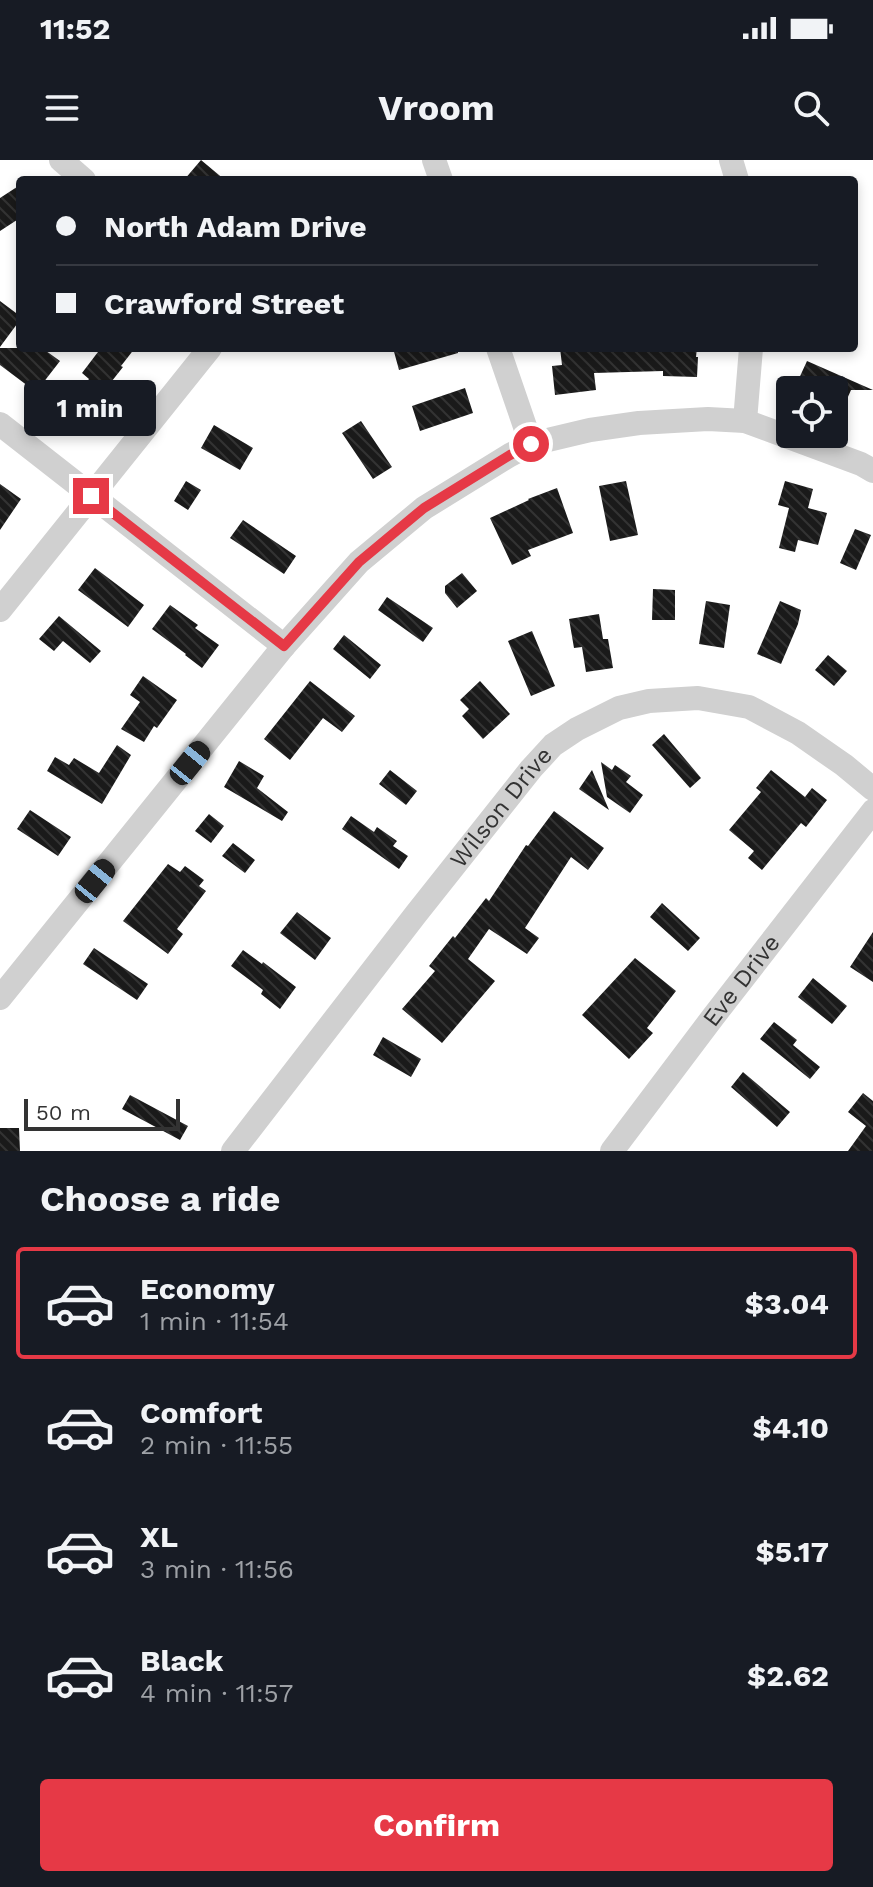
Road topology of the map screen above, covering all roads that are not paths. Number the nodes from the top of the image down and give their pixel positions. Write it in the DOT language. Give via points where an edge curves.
graph roads {
  1 [pos="61,160"];
  2 [pos="79,176"];
  3 [pos="207,352"];
  4 [pos="499,352"];
  5 [pos="751,352"];
  6 [pos="745,421"];
  7 [pos="0,424"];
  8 [pos="531,444"];
  9 [pos="873,471"];
  10 [pos="91,496"];
  11 [pos="0,610"];
  12 [pos="284,646"];
  13 [pos="873,789"];
  14 [pos="873,811"];
  15 [pos="0,998"];
  16 [pos="233,1151"];
  17 [pos="612,1151"];
  1 -- 2 [label="street"];
  3 -- 10 [label="street"];
  4 -- 8 [label="street"];
  5 -- 6 [label="street"];
  6 -- 8 [label="street" via="639,423"];
  6 -- 9 [label="street"];
  7 -- 10 [label="street"];
  8 -- 12 [label="street" via="424,508 359,562"];
  10 -- 11 [label="street"];
  10 -- 12 [label="street"];
  12 -- 15 [label="street"];
  13 -- 16 [label="street, Wilson Drive" via="798,733 749,707 698,698 649,701 619,708 577,729 531,769"];
  14 -- 17 [label="street, Eve Drive"];
}
